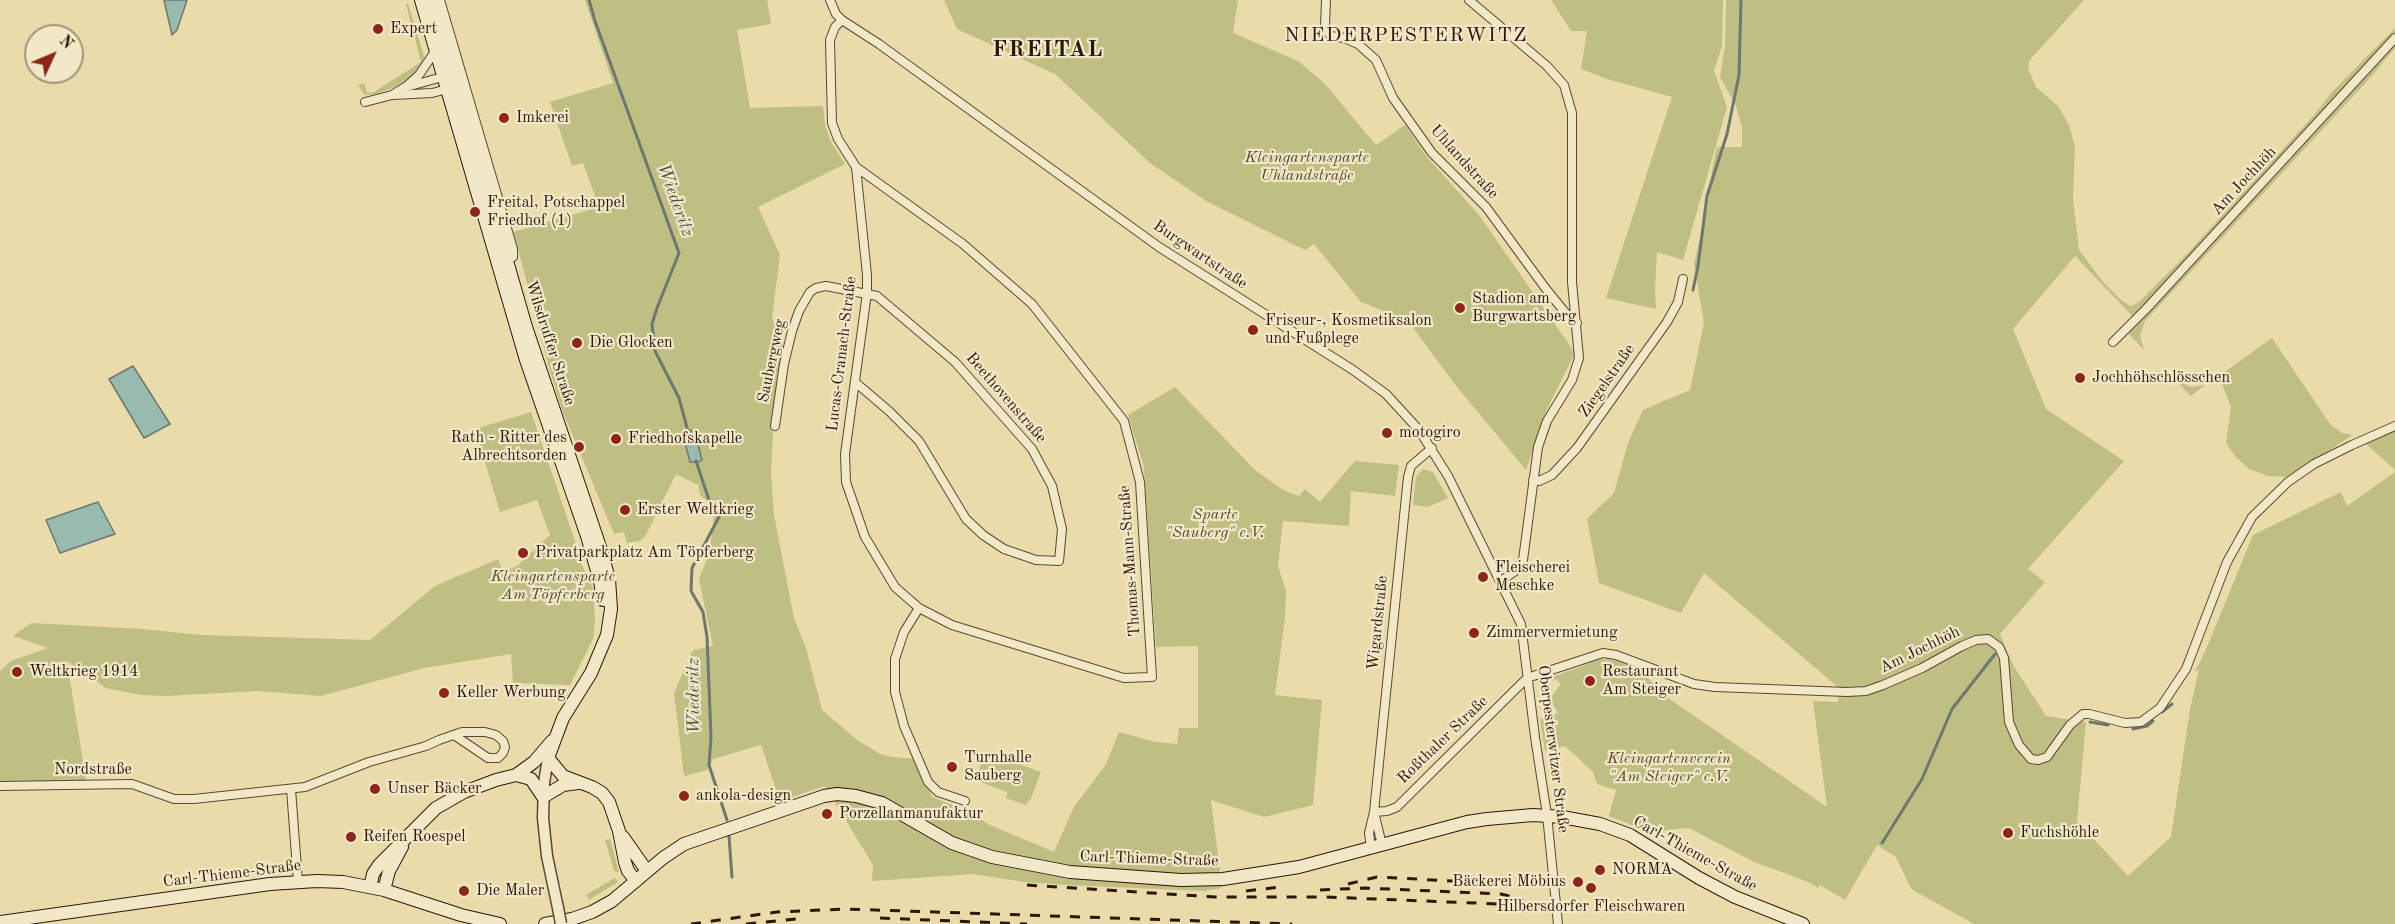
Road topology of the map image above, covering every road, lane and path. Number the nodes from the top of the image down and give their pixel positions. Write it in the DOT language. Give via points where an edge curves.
graph roads {
  1 [pos="421,0"];
  2 [pos="432,0"];
  3 [pos="440,0"];
  4 [pos="830,0"];
  5 [pos="1326,0"];
  6 [pos="1470,0"];
  7 [pos="842,20"];
  8 [pos="2395,39"];
  9 [pos="436,50"];
  10 [pos="450,81"];
  11 [pos="408,86"];
  12 [pos="392,95"];
  13 [pos="365,102"];
  14 [pos="856,167"];
  15 [pos="501,260"];
  16 [pos="1683,279"];
  17 [pos="867,293"];
  18 [pos="1576,323"];
  19 [pos="2113,342"];
  20 [pos="855,382"];
  21 [pos="775,426"];
  22 [pos="2395,426"];
  23 [pos="1431,448"];
  24 [pos="1533,480"];
  25 [pos="1501,581"];
  26 [pos="920,608"];
  27 [pos="1152,677"];
  28 [pos="1527,678"];
  29 [pos="454,735"];
  30 [pos="554,739"];
  31 [pos="548,758"];
  32 [pos="516,775"];
  33 [pos="582,783"];
  34 [pos="0,786"];
  35 [pos="291,789"];
  36 [pos="543,797"];
  37 [pos="965,801"];
  38 [pos="1374,812"];
  39 [pos="1547,815"];
  40 [pos="412,831"];
  41 [pos="619,831"];
  42 [pos="1377,847"];
  43 [pos="647,872"];
  44 [pos="636,881"];
  45 [pos="298,882"];
  46 [pos="370,887"];
  47 [pos="384,890"];
  48 [pos="0,922"];
  49 [pos="500,924"];
  50 [pos="545,924"];
  51 [pos="561,924"];
  52 [pos="1558,924"];
  53 [pos="1803,924"];
  1 -- 9 [label="main road, Wilsdruffer Straße"];
  2 -- 10 [label="main road, Wilsdruffer Straße"];
  3 -- 15 [label="street, Wilsdruffer Straße" via="513,249 514,255"];
  4 -- 7 [label="street, Burgwartstraße"];
  5 -- 18 [label="street, Uhlandstraße" via="1327,31 1331,36 1355,43 1376,60 1393,98 1431,153 1485,207"];
  6 -- 18 [label="street" via="1564,85 1572,113 1572,282"];
  7 -- 14 [label="street, Lucas-Cranach-Straße" via="830,40 832,123"];
  7 -- 23 [label="street, Burgwartstraße" via="1159,247 1353,370 1386,394"];
  8 -- 19 [label="street, Am Jochhöh"];
  9 -- 10 [label="main road, Wilsdruffer Straße"];
  9 -- 11 [label="street"];
  10 -- 11 [label="street"];
  10 -- 12 [label="street" via="432,93"];
  10 -- 15 [label="main road, Wilsdruffer Straße"];
  11 -- 12 [label="street"];
  12 -- 13 [label="street"];
  14 -- 17 [label="street, Lucas-Cranach-Straße"];
  14 -- 27 [label="street, Thomas-Mann-Straße" via="963,244 1032,304 1124,421 1140,482"];
  15 -- 30 [label="main road, Wilsdruffer Straße" via="609,579 611,609 607,635"];
  16 -- 24 [label="street, Ziegelstraße" via="1678,302 1667,322 1577,448 1552,475"];
  17 -- 20 [label="street, Lucas-Cranach-Straße"];
  17 -- 20 [label="street, Beethovenstraße" via="887,303 955,362 1032,449 1052,486 1062,529 1059,561 1036,560 1004,549 983,536 966,519 919,441"];
  17 -- 21 [label="street, Saubergweg" via="826,286 816,288 806,298 784,364"];
  18 -- 24 [label="street" via="1578,365 1541,435"];
  20 -- 26 [label="street, Lucas-Cranach-Straße" via="845,454 846,482 865,537 895,587"];
  22 -- 28 [label="street, Am Jochhöh" via="2330,455 2299,474 2249,521 2227,562 2186,669 2155,714 2132,724 2083,714 2043,759 2031,759 2012,730 2004,658 1999,647 1988,639 1976,640 1866,691 1715,687 1603,653"];
  23 -- 25 [label="street, Burgwartstraße"];
  23 -- 38 [label="street, Wigardstraße" via="1411,466 1408,477"];
  24 -- 25 [label="street" via="1523,560 1518,569"];
  25 -- 28 [label="street, Oberpesterwitzer Straße" via="1521,624"];
  26 -- 27 [label="street, Lucas-Cranach-Straße" via="952,625 1124,678"];
  26 -- 37 [label="street" via="904,632 895,659 895,692 904,726 928,782 938,792"];
  28 -- 38 [label="street, Roßthaler Straße" via="1397,807"];
  28 -- 39 [label="street, Oberpesterwitzer Straße"];
  29 -- 29 [label="street, Nordstraße" via="488,758 498,758 505,747 496,735 485,732"];
  29 -- 35 [label="street, Nordstraße" via="369,762 312,786"];
  30 -- 31 [label="main road, Wilsdruffer Straße"];
  30 -- 32 [label="main road, Wilsdruffer Straße"];
  31 -- 33 [label="main road" via="563,776"];
  31 -- 36 [label="street, Wilsdruffer Straße"];
  32 -- 36 [label="main road" via="531,779"];
  32 -- 40 [label="main road, Wilsdruffer Straße" via="464,792 436,808"];
  33 -- 36 [label="main road" via="563,784"];
  33 -- 41 [label="main road" via="602,793 609,802"];
  34 -- 35 [label="street, Nordstraße" via="132,784 182,800"];
  35 -- 45 [label="street"];
  36 -- 51 [label="street, Wilsdruffer Straße, bridge" via="544,837"];
  38 -- 42 [label="street, Wigardstraße" via="1369,833"];
  39 -- 42 [label="main road, Carl-Thieme-Straße" via="1467,822"];
  39 -- 52 [label="street, Oberpesterwitzer Straße"];
  39 -- 53 [label="main road, Carl-Thieme-Straße" via="1600,824 1630,835 1735,897"];
  40 -- 46 [label="main road, Wilsdruffer Straße" via="379,865"];
  40 -- 47 [label="main road, Wilsdruffer Straße" via="389,871"];
  41 -- 43 [label="main road"];
  41 -- 44 [label="main road" via="628,871"];
  42 -- 43 [label="main road, Carl-Thieme-Straße" via="1299,867 1223,879 1070,872 965,849 882,803 837,794 697,839"];
  43 -- 44 [label="main road, Carl-Thieme-Straße"];
  44 -- 50 [label="main road, Carl-Thieme-Straße" via="592,912"];
  45 -- 46 [label="main road, Carl-Thieme-Straße" via="342,882"];
  45 -- 48 [label="main road, Carl-Thieme-Straße"];
  46 -- 47 [label="main road, Carl-Thieme-Straße"];
  47 -- 49 [label="main road, Carl-Thieme-Straße"];
}
